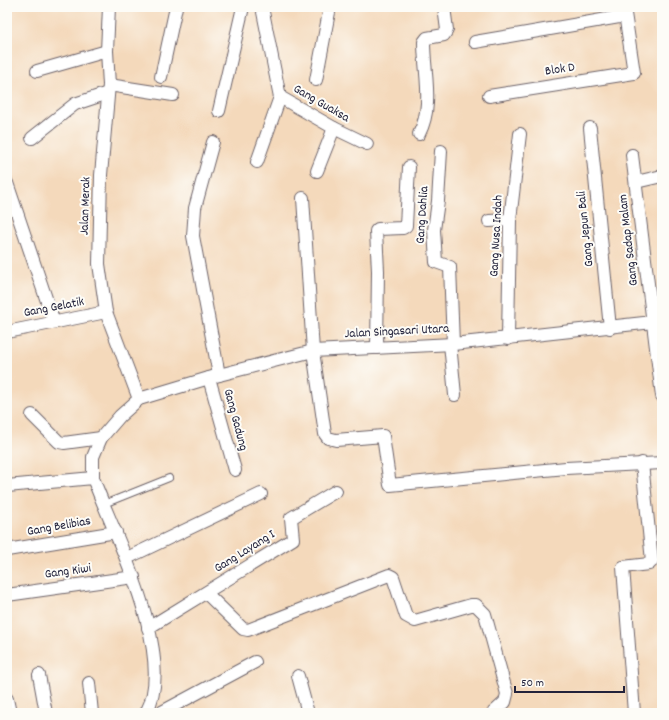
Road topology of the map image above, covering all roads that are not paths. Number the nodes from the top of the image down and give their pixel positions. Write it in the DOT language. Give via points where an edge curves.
graph roads {
  1 [pos="109,7"];
  2 [pos="176,7"];
  3 [pos="243,7"];
  4 [pos="262,7"];
  5 [pos="330,7"];
  6 [pos="444,7"];
  7 [pos="625,12"];
  8 [pos="475,42"];
  9 [pos="107,51"];
  10 [pos="37,71"];
  11 [pos="161,77"];
  12 [pos="316,80"];
  13 [pos="108,89"];
  14 [pos="173,96"];
  15 [pos="489,96"];
  16 [pos="280,97"];
  17 [pos="219,111"];
  18 [pos="334,128"];
  19 [pos="590,128"];
  20 [pos="419,134"];
  21 [pos="520,134"];
  22 [pos="32,138"];
  23 [pos="212,142"];
  24 [pos="367,144"];
  25 [pos="442,151"];
  26 [pos="632,155"];
  27 [pos="257,162"];
  28 [pos="409,167"];
  29 [pos="316,172"];
  30 [pos="662,176"];
  31 [pos="636,182"];
  32 [pos="7,183"];
  33 [pos="303,198"];
  34 [pos="510,220"];
  35 [pos="489,221"];
  36 [pos="106,312"];
  37 [pos="658,321"];
  38 [pos="54,322"];
  39 [pos="610,328"];
  40 [pos="7,331"];
  41 [pos="508,339"];
  42 [pos="452,344"];
  43 [pos="377,348"];
  44 [pos="313,351"];
  45 [pos="214,376"];
  46 [pos="455,395"];
  47 [pos="662,396"];
  48 [pos="139,399"];
  49 [pos="32,415"];
  50 [pos="101,438"];
  51 [pos="642,463"];
  52 [pos="662,463"];
  53 [pos="234,470"];
  54 [pos="93,478"];
  55 [pos="169,478"];
  56 [pos="7,486"];
  57 [pos="336,491"];
  58 [pos="260,494"];
  59 [pos="104,504"];
  60 [pos="116,532"];
  61 [pos="7,550"];
  62 [pos="127,558"];
  63 [pos="134,577"];
  64 [pos="206,593"];
  65 [pos="7,595"];
  66 [pos="148,628"];
  67 [pos="255,662"];
  68 [pos="39,675"];
  69 [pos="298,676"];
  70 [pos="89,683"];
  71 [pos="7,699"];
  72 [pos="10,713"];
  73 [pos="46,713"];
  74 [pos="92,713"];
  75 [pos="146,713"];
  76 [pos="160,713"];
  77 [pos="308,713"];
  78 [pos="493,713"];
  79 [pos="634,713"];
  1 -- 9 [label="street, Jalan Merak"];
  2 -- 11 [label="street"];
  3 -- 17 [label="street"];
  4 -- 16 [label="street, Gang Guaksa"];
  5 -- 12 [label="street"];
  6 -- 20 [label="street" via="447,30 444,35 427,38 424,42 428,105"];
  7 -- 8 [label="street"];
  7 -- 15 [label="street, Blok D" via="634,73"];
  9 -- 10 [label="street"];
  9 -- 13 [label="street, Jalan Merak"];
  13 -- 14 [label="street"];
  13 -- 22 [label="street" via="75,104"];
  13 -- 36 [label="street, Jalan Merak" via="99,207 99,264"];
  16 -- 18 [label="street, Gang Guaksa"];
  16 -- 27 [label="street"];
  18 -- 24 [label="street, Gang Guaksa"];
  18 -- 29 [label="street"];
  19 -- 39 [label="street, Gang Jepun Bali"];
  21 -- 34 [label="street, Gang Nusa Indah"];
  23 -- 45 [label="street, Gang Gadung" via="195,208 193,236"];
  25 -- 42 [label="street, Gang Dahlia" via="434,230 435,255 436,262 450,267"];
  26 -- 31 [label="street, Gang Sadap Malam"];
  28 -- 43 [label="street" via="406,226 376,231"];
  30 -- 31 [label="street"];
  31 -- 37 [label="street, Gang Sadap Malam"];
  32 -- 38 [label="street"];
  33 -- 44 [label="street"];
  34 -- 35 [label="street"];
  34 -- 41 [label="street, Gang Nusa Indah"];
  36 -- 38 [label="street, Gang Gelatik"];
  36 -- 48 [label="street, Jalan Merak"];
  37 -- 39 [label="street, Jalan Singasari Utara"];
  37 -- 47 [label="street, Gang Sadap Malam"];
  38 -- 40 [label="street, Gang Gelatik"];
  39 -- 41 [label="street, Jalan Singasari Utara"];
  41 -- 42 [label="street, Jalan Singasari Utara"];
  42 -- 43 [label="street, Jalan Singasari Utara"];
  42 -- 46 [label="street"];
  43 -- 44 [label="street, Jalan Singasari Utara"];
  44 -- 45 [label="street, Jalan Singasari Utara"];
  44 -- 51 [label="street" via="325,434 328,438 336,440 382,435 390,485"];
  45 -- 48 [label="street, Jalan Singasari Utara"];
  45 -- 53 [label="street, Gang Gadung"];
  48 -- 50 [label="street"];
  49 -- 50 [label="street" via="59,442"];
  50 -- 54 [label="street" via="93,457"];
  51 -- 52 [label="street"];
  51 -- 79 [label="street" via="652,561 649,564 623,567"];
  54 -- 56 [label="street"];
  54 -- 59 [label="street"];
  55 -- 59 [label="lane"];
  57 -- 64 [label="street, Gang Layang I" via="290,518 293,539"];
  58 -- 62 [label="street"];
  59 -- 60 [label="street"];
  60 -- 61 [label="street, Gang Belibias"];
  60 -- 62 [label="street"];
  62 -- 63 [label="street"];
  63 -- 65 [label="street, Gang Kiwi"];
  63 -- 66 [label="street"];
  64 -- 66 [label="street, Gang Layang I"];
  64 -- 78 [label="street" via="243,629 248,630 389,575 393,577 406,616 412,620 422,620 476,605 485,614 507,694 505,702"];
  66 -- 75 [label="street" via="155,659 151,704"];
  67 -- 76 [label="street"];
  68 -- 73 [label="street"];
  69 -- 77 [label="street"];
  70 -- 74 [label="street"];
  71 -- 72 [label="street"];
}
